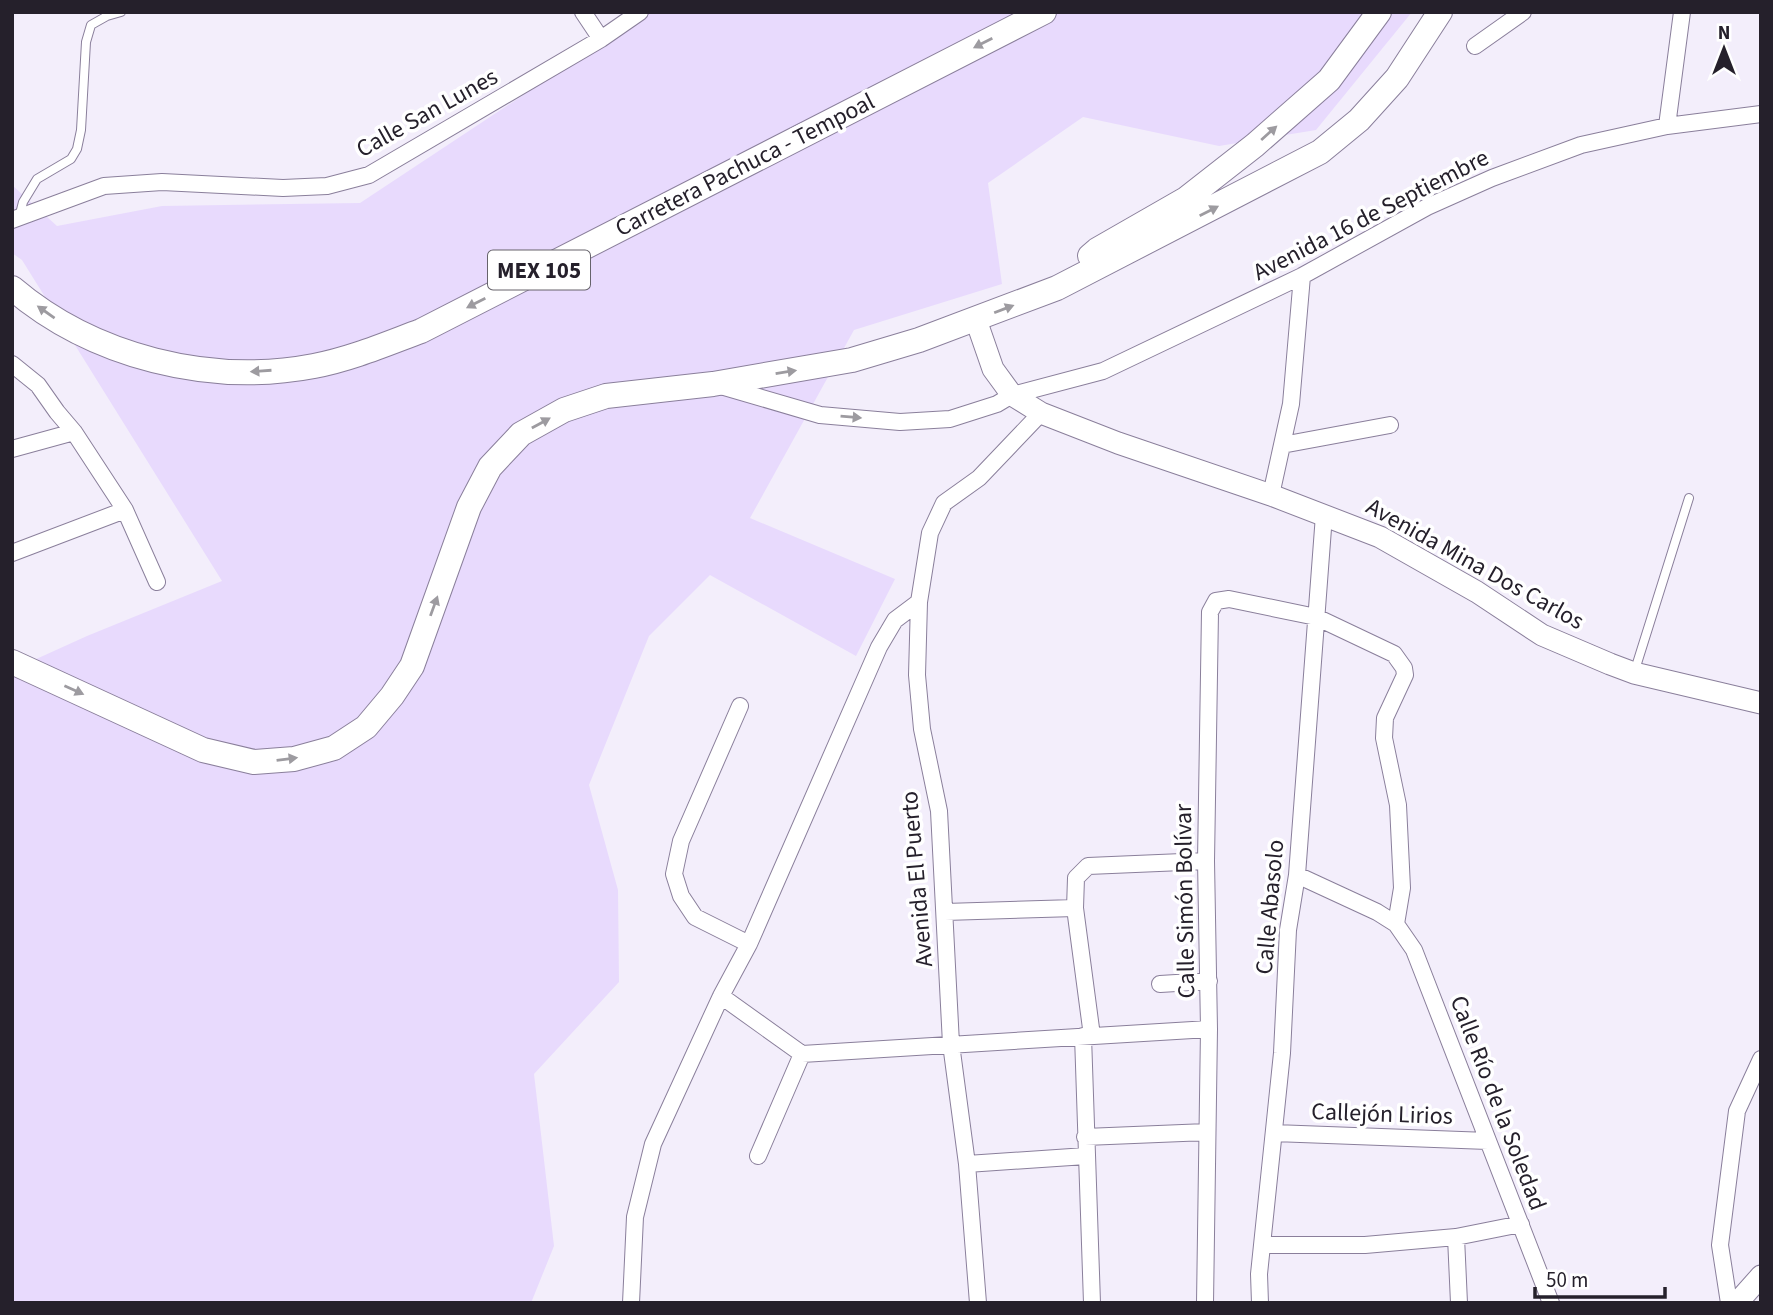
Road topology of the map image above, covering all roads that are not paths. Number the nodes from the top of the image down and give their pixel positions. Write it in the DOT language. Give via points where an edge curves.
graph roads {
  1 [pos="121,12"];
  2 [pos="583,12"];
  3 [pos="640,12"];
  4 [pos="1044,12"];
  5 [pos="1379,12"];
  6 [pos="1440,12"];
  7 [pos="1523,12"];
  8 [pos="1682,12"];
  9 [pos="601,39"];
  10 [pos="1475,46"];
  11 [pos="1761,114"];
  12 [pos="1667,126"];
  13 [pos="15,219"];
  14 [pos="1302,276"];
  15 [pos="12,288"];
  16 [pos="1057,288"];
  17 [pos="976,320"];
  18 [pos="14,367"];
  19 [pos="713,384"];
  20 [pos="1013,396"];
  21 [pos="1041,413"];
  22 [pos="1390,425"];
  23 [pos="74,432"];
  24 [pos="1282,445"];
  25 [pos="12,449"];
  26 [pos="1271,495"];
  27 [pos="1689,498"];
  28 [pos="125,510"];
  29 [pos="1324,515"];
  30 [pos="12,553"];
  31 [pos="157,582"];
  32 [pos="919,602"];
  33 [pos="1316,617"];
  34 [pos="12,662"];
  35 [pos="1634,673"];
  36 [pos="1761,703"];
  37 [pos="740,706"];
  38 [pos="1206,861"];
  39 [pos="1297,875"];
  40 [pos="1074,908"];
  41 [pos="945,912"];
  42 [pos="1396,924"];
  43 [pos="749,944"];
  44 [pos="1209,981"];
  45 [pos="1160,985"];
  46 [pos="721,996"];
  47 [pos="1209,1029"];
  48 [pos="1088,1036"];
  49 [pos="951,1044"];
  50 [pos="802,1054"];
  51 [pos="1761,1059"];
  52 [pos="1207,1132"];
  53 [pos="1274,1133"];
  54 [pos="1086,1137"];
  55 [pos="1488,1141"];
  56 [pos="758,1156"];
  57 [pos="1086,1156"];
  58 [pos="967,1164"];
  59 [pos="1521,1224"];
  60 [pos="1456,1237"];
  61 [pos="1262,1245"];
  62 [pos="1761,1276"];
  63 [pos="631,1303"];
  64 [pos="978,1303"];
  65 [pos="1092,1303"];
  66 [pos="1205,1303"];
  67 [pos="1260,1303"];
  68 [pos="1459,1303"];
  69 [pos="1551,1303"];
  70 [pos="1729,1303"];
  71 [pos="1737,1303"];
  1 -- 13 [label="lane" via="91,25 77,149 71,159 37,179"];
  2 -- 9 [label="street"];
  3 -- 9 [label="street, Calle San Lunes"];
  4 -- 15 [label="main road, Carretera Pachuca - Tempoal / MEX 105, one-way" via="421,331 349,357 254,372 202,370 153,361 59,321"];
  16 -- 5 [label="main road, one-way" via="1097,250 1186,199 1255,145 1329,80"];
  16 -- 6 [label="main road, one-way" via="1320,152 1359,120 1397,78"];
  7 -- 10 [label="street"];
  8 -- 12 [label="street"];
  9 -- 13 [label="street, Calle San Lunes" via="369,175 327,186 283,188 162,182 104,186"];
  11 -- 12 [label="street, Avenida 16 de Septiembre"];
  12 -- 14 [label="street, Avenida 16 de Septiembre" via="1581,145 1492,178 1427,207"];
  14 -- 20 [label="street, Avenida 16 de Septiembre" via="1103,371"];
  14 -- 24 [label="street"];
  17 -- 16 [label="main road, one-way"];
  19 -- 17 [label="main road, one-way" via="852,360"];
  17 -- 20 [label="street, Avenida Mina Dos Carlos" via="993,369"];
  18 -- 23 [label="street" via="38,385"];
  19 -- 20 [label="street, one-way" via="820,415 900,422 950,419"];
  34 -- 19 [label="main road, one-way" via="203,750 254,762 294,759 334,748 366,727 412,666 469,507 490,467 521,434 564,410 606,396"];
  20 -- 21 [label="street, Avenida Mina Dos Carlos"];
  21 -- 26 [label="street, Avenida Mina Dos Carlos"];
  21 -- 32 [label="street, Avenida El Puerto" via="979,478 944,503 930,533"];
  22 -- 24 [label="street"];
  23 -- 25 [label="street"];
  23 -- 28 [label="street"];
  24 -- 26 [label="street"];
  26 -- 29 [label="street, Avenida Mina Dos Carlos"];
  27 -- 35 [label="lane"];
  28 -- 30 [label="street"];
  28 -- 31 [label="street"];
  29 -- 33 [label="street, Calle Abasolo"];
  29 -- 35 [label="street, Avenida Mina Dos Carlos" via="1380,537 1542,635"];
  32 -- 41 [label="street, Avenida El Puerto" via="917,675 922,729 939,811"];
  32 -- 43 [label="street" via="895,620 879,647"];
  33 -- 38 [label="street, Calle Simón Bolívar" via="1229,599 1216,601 1210,612"];
  33 -- 39 [label="street, Calle Abasolo"];
  33 -- 42 [label="street" via="1394,654 1404,668 1385,718 1384,738 1398,805 1402,888"];
  35 -- 36 [label="street, Avenida Mina Dos Carlos"];
  37 -- 43 [label="street" via="681,841 674,874 695,917"];
  38 -- 40 [label="street" via="1088,866 1076,878"];
  38 -- 44 [label="street, Calle Simón Bolívar"];
  39 -- 42 [label="street"];
  39 -- 53 [label="street, Calle Abasolo" via="1288,930"];
  40 -- 41 [label="street"];
  40 -- 48 [label="street"];
  41 -- 49 [label="street, Avenida El Puerto"];
  42 -- 55 [label="street, Calle Río de la Soledad" via="1414,950"];
  43 -- 46 [label="street"];
  44 -- 45 [label="street"];
  44 -- 47 [label="street, Calle Simón Bolívar"];
  46 -- 50 [label="street"];
  46 -- 63 [label="street" via="653,1144 635,1217"];
  47 -- 48 [label="street"];
  47 -- 52 [label="street, Calle Simón Bolívar"];
  48 -- 49 [label="street"];
  48 -- 54 [label="street"];
  49 -- 50 [label="street"];
  49 -- 58 [label="street, Avenida El Puerto"];
  50 -- 56 [label="street"];
  51 -- 70 [label="street" via="1735,1124 1720,1245"];
  52 -- 54 [label="street"];
  52 -- 66 [label="street, Calle Simón Bolívar"];
  53 -- 55 [label="street, Callejón Lirios"];
  53 -- 61 [label="street, Calle Abasolo"];
  54 -- 57 [label="street"];
  55 -- 59 [label="street, Calle Río de la Soledad"];
  57 -- 58 [label="street"];
  57 -- 65 [label="street"];
  58 -- 64 [label="street, Avenida El Puerto"];
  59 -- 60 [label="street"];
  59 -- 69 [label="street, Calle Río de la Soledad"];
  60 -- 61 [label="street" via="1365,1245"];
  60 -- 68 [label="street"];
  61 -- 67 [label="street, Calle Abasolo"];
  62 -- 71 [label="street"];
}
